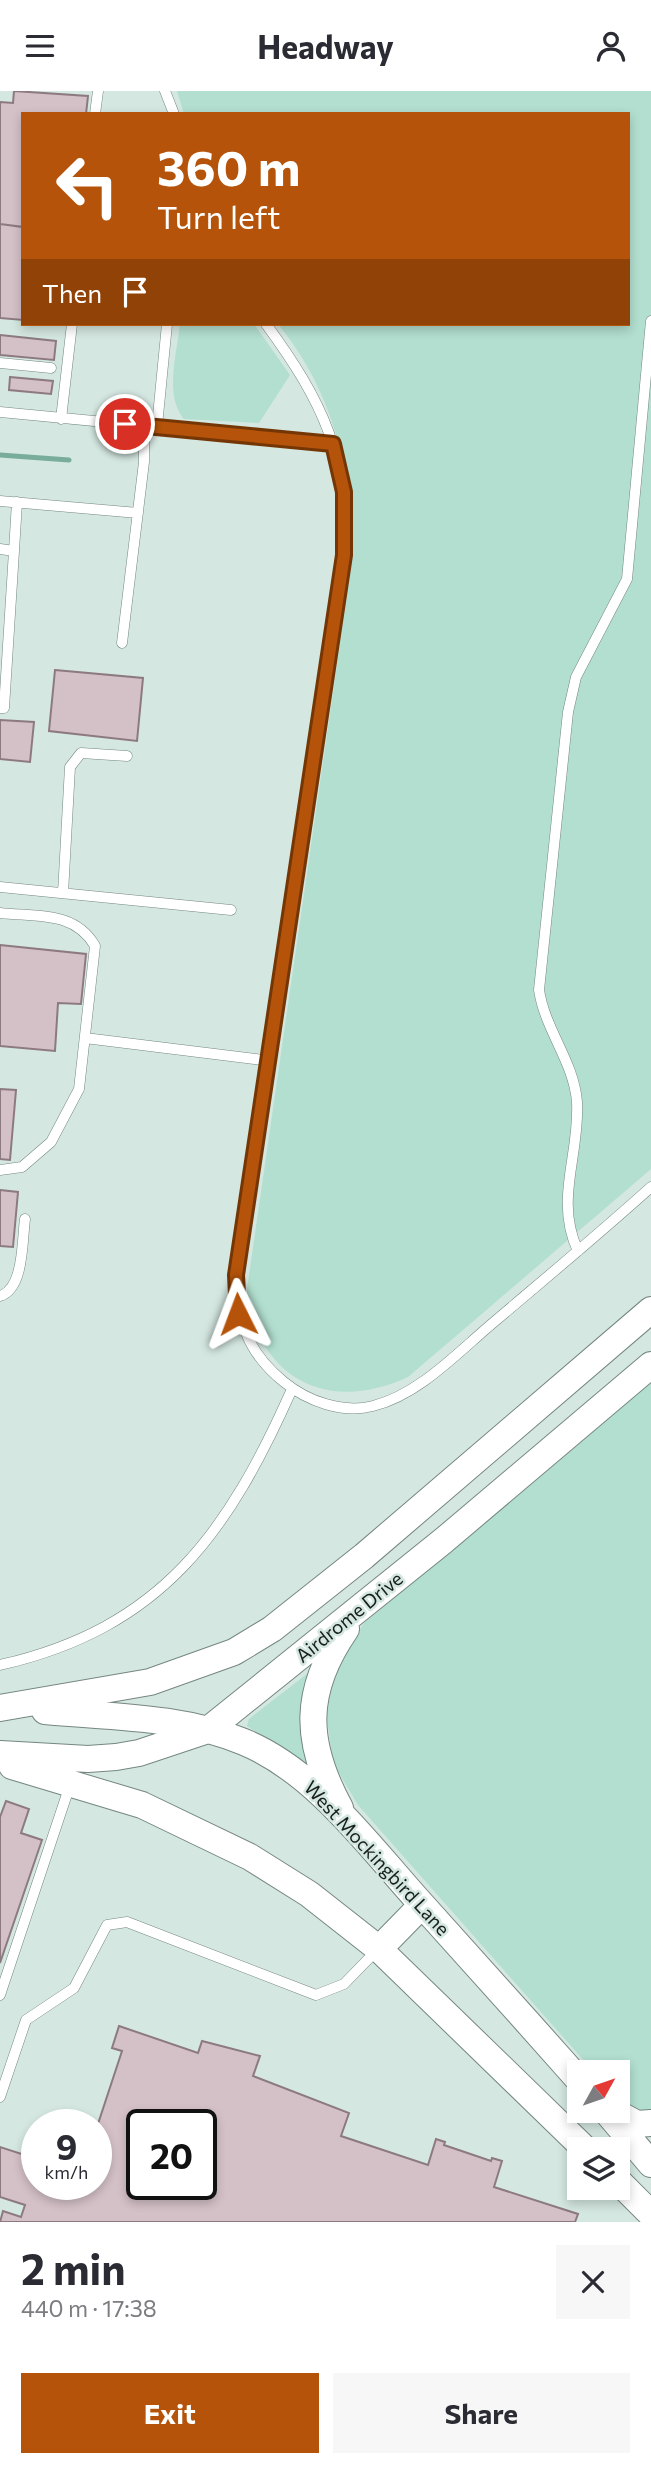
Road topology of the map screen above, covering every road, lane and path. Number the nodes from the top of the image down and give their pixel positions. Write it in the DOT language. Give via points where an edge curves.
graph roads {
  1 [pos="98,91"];
  2 [pos="165,91"];
  3 [pos="95,112"];
  4 [pos="173,112"];
  5 [pos="651,321"];
  6 [pos="72,326"];
  7 [pos="167,326"];
  8 [pos="267,326"];
  9 [pos="0,363"];
  10 [pos="51,368"];
  11 [pos="0,412"];
  12 [pos="61,419"];
  13 [pos="144,424"];
  14 [pos="157,426"];
  15 [pos="333,444"];
  16 [pos="0,501"];
  17 [pos="17,502"];
  18 [pos="138,513"];
  19 [pos="0,549"];
  20 [pos="14,551"];
  21 [pos="122,643"];
  22 [pos="0,708"];
  23 [pos="127,756"];
  24 [pos="0,887"];
  25 [pos="62,893"];
  26 [pos="232,911"];
  27 [pos="0,913"];
  28 [pos="85,1038"];
  29 [pos="271,1061"];
  30 [pos="0,1170"];
  31 [pos="651,1187"];
  32 [pos="25,1219"];
  33 [pos="578,1251"];
  34 [pos="0,1296"];
  35 [pos="651,1310"];
  36 [pos="651,1366"];
  37 [pos="292,1389"];
  38 [pos="360,1609"];
  39 [pos="0,1665"];
  40 [pos="0,1708"];
  41 [pos="208,1730"];
  42 [pos="0,1754"];
  43 [pos="0,1762"];
  44 [pos="71,1781"];
  45 [pos="348,1822"];
  46 [pos="422,1905"];
  47 [pos="379,1949"];
  48 [pos="0,1995"];
  49 [pos="567,2067"];
  50 [pos="0,2097"];
  51 [pos="630,2120"];
  52 [pos="616,2123"];
  53 [pos="651,2123"];
  54 [pos="573,2137"];
  55 [pos="651,2164"];
  56 [pos="630,2193"];
  57 [pos="651,2214"];
  1 -- 3 [label="lane"];
  2 -- 4 [label="lane"];
  5 -- 33 [label="lane" via="627,579 576,677 568,712 539,990 542,1014 563,1055 577,1104 566,1208 568,1230"];
  6 -- 12 [label="lane"];
  7 -- 14 [label="lane"];
  8 -- 15 [label="lane" via="306,380"];
  9 -- 10 [label="lane"];
  11 -- 12 [label="lane"];
  12 -- 13 [label="lane"];
  13 -- 14 [label="lane"];
  13 -- 18 [label="lane"];
  14 -- 15 [label="lane"];
  15 -- 29 [label="lane" via="344,492 344,555"];
  16 -- 17 [label="lane"];
  17 -- 18 [label="lane"];
  17 -- 20 [label="lane"];
  18 -- 21 [label="lane"];
  19 -- 20 [label="lane"];
  20 -- 22 [label="lane" via="4,708"];
  23 -- 25 [label="lane" via="81,753 70,767"];
  24 -- 25 [label="lane"];
  25 -- 26 [label="lane"];
  27 -- 28 [label="lane" via="72,921 86,930 95,946"];
  28 -- 29 [label="lane"];
  28 -- 30 [label="lane" via="79,1089 51,1142 22,1167"];
  29 -- 37 [label="lane" via="236,1275 238,1314 261,1359"];
  31 -- 33 [label="lane"];
  32 -- 34 [label="lane" via="18,1275 11,1290"];
  33 -- 37 [label="lane" via="435,1371 392,1399 371,1407 345,1408 316,1402"];
  35 -- 40 [label="main road, Airdrome Drive" via="363,1556 263,1635 195,1669 150,1682"];
  36 -- 38 [label="main road, Airdrome Drive"];
  37 -- 39 [label="lane" via="225,1516 199,1552 168,1583 97,1631 46,1653"];
  38 -- 41 [label="main road, Airdrome Drive"];
  38 -- 45 [label="main road" via="330,1654 312,1705 317,1753"];
  40 -- 41 [label="main road, West Mockingbird Lane" via="147,1718"];
  41 -- 42 [label="main road, Airdrome Drive" via="116,1757"];
  41 -- 45 [label="main road, West Mockingbird Lane" via="270,1754"];
  43 -- 44 [label="main road"];
  44 -- 47 [label="main road" via="142,1805 250,1857 309,1894"];
  44 -- 48 [label="lane"];
  45 -- 46 [label="main road, West Mockingbird Lane"];
  46 -- 47 [label="main road"];
  46 -- 49 [label="main road, West Mockingbird Lane"];
  47 -- 50 [label="lane" via="344,1984 316,1995 127,1922 107,1925 74,1988 26,2020"];
  47 -- 54 [label="main road"];
  51 -- 53 [label="main road"];
  52 -- 55 [label="main road"];
  56 -- 57 [label="main road"];
}
